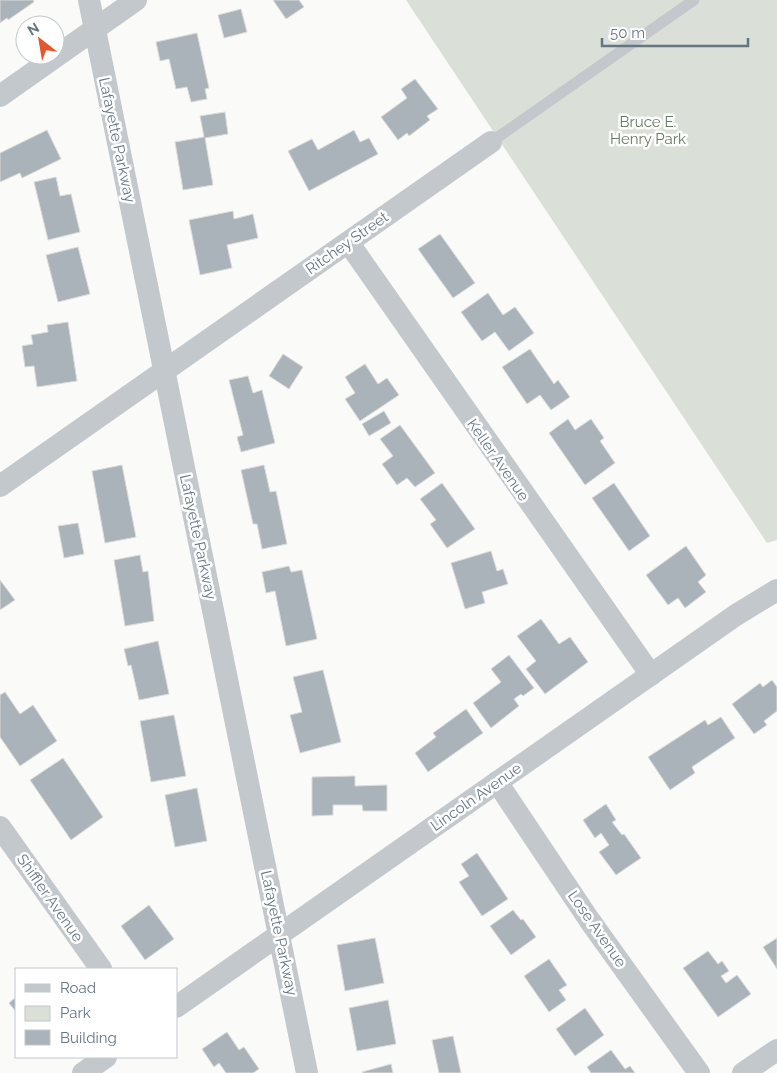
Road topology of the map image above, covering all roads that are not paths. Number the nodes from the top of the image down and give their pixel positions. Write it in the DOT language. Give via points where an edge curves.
graph roads {
  1 [pos="89,0"];
  2 [pos="136,0"];
  3 [pos="694,0"];
  4 [pos="94,29"];
  5 [pos="0,96"];
  6 [pos="491,142"];
  7 [pos="348,242"];
  8 [pos="164,371"];
  9 [pos="0,486"];
  10 [pos="777,590"];
  11 [pos="651,675"];
  12 [pos="497,782"];
  13 [pos="0,827"];
  14 [pos="279,934"];
  15 [pos="100,968"];
  16 [pos="178,1006"];
  17 [pos="777,1050"];
  18 [pos="105,1058"];
  19 [pos="83,1073"];
  20 [pos="308,1073"];
  21 [pos="699,1073"];
  22 [pos="743,1073"];
  1 -- 4 [label="street, Lafayette Parkway"];
  2 -- 4 [label="street"];
  3 -- 6 [label="lane, Ritchey Street"];
  4 -- 5 [label="street"];
  4 -- 8 [label="street, Lafayette Parkway"];
  6 -- 7 [label="street, Ritchey Street"];
  7 -- 8 [label="street, Ritchey Street"];
  7 -- 11 [label="street, Keller Avenue" via="452,395"];
  8 -- 9 [label="street, Ritchey Street"];
  8 -- 14 [label="street, Lafayette Parkway"];
  10 -- 11 [label="street, Lincoln Avenue"];
  11 -- 12 [label="street, Lincoln Avenue"];
  12 -- 14 [label="street, Lincoln Avenue"];
  12 -- 21 [label="street, Lose Avenue" via="590,921"];
  13 -- 15 [label="street, Shiffler Avenue"];
  14 -- 16 [label="street, Lincoln Avenue"];
  14 -- 20 [label="street, Lafayette Parkway"];
  17 -- 22 [label="street"];
  18 -- 19 [label="street"];
}
